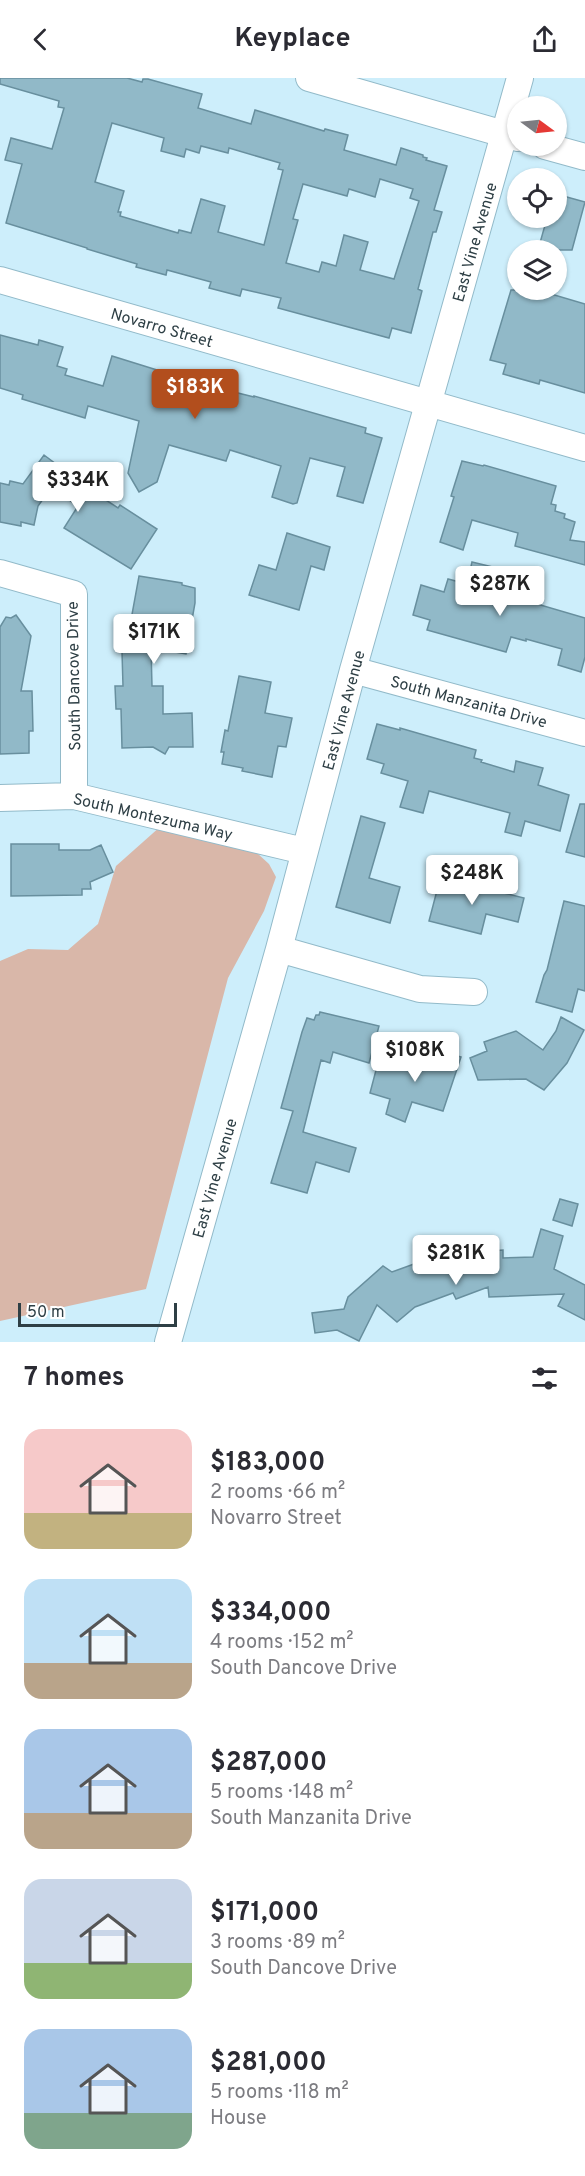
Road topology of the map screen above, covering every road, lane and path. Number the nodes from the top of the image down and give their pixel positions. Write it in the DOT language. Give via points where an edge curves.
graph roads {
  1 [pos="309,78"];
  2 [pos="520,78"];
  3 [pos="517,96"];
  4 [pos="507,135"];
  5 [pos="507,149"];
  6 [pos="567,152"];
  7 [pos="585,157"];
  8 [pos="0,280"];
  9 [pos="428,404"];
  10 [pos="585,448"];
  11 [pos="0,573"];
  12 [pos="353,670"];
  13 [pos="585,733"];
  14 [pos="74,796"];
  15 [pos="0,798"];
  16 [pos="304,851"];
  17 [pos="279,949"];
  18 [pos="474,992"];
  19 [pos="168,1342"];
  1 -- 4 [label="street"];
  2 -- 3 [label="street, East Vine Avenue"];
  5 -- 9 [label="street, East Vine Avenue"];
  6 -- 7 [label="street"];
  8 -- 9 [label="street, Novarro Street"];
  9 -- 10 [label="street, Novarro Street"];
  9 -- 12 [label="street, East Vine Avenue"];
  11 -- 14 [label="street, South Dancove Drive" via="74,594"];
  12 -- 13 [label="street, South Manzanita Drive"];
  12 -- 16 [label="street, East Vine Avenue"];
  14 -- 15 [label="street, South Montezuma Way"];
  14 -- 16 [label="street, South Montezuma Way"];
  16 -- 17 [label="street, East Vine Avenue"];
  17 -- 18 [label="street" via="420,989"];
  17 -- 19 [label="street, East Vine Avenue"];
}
